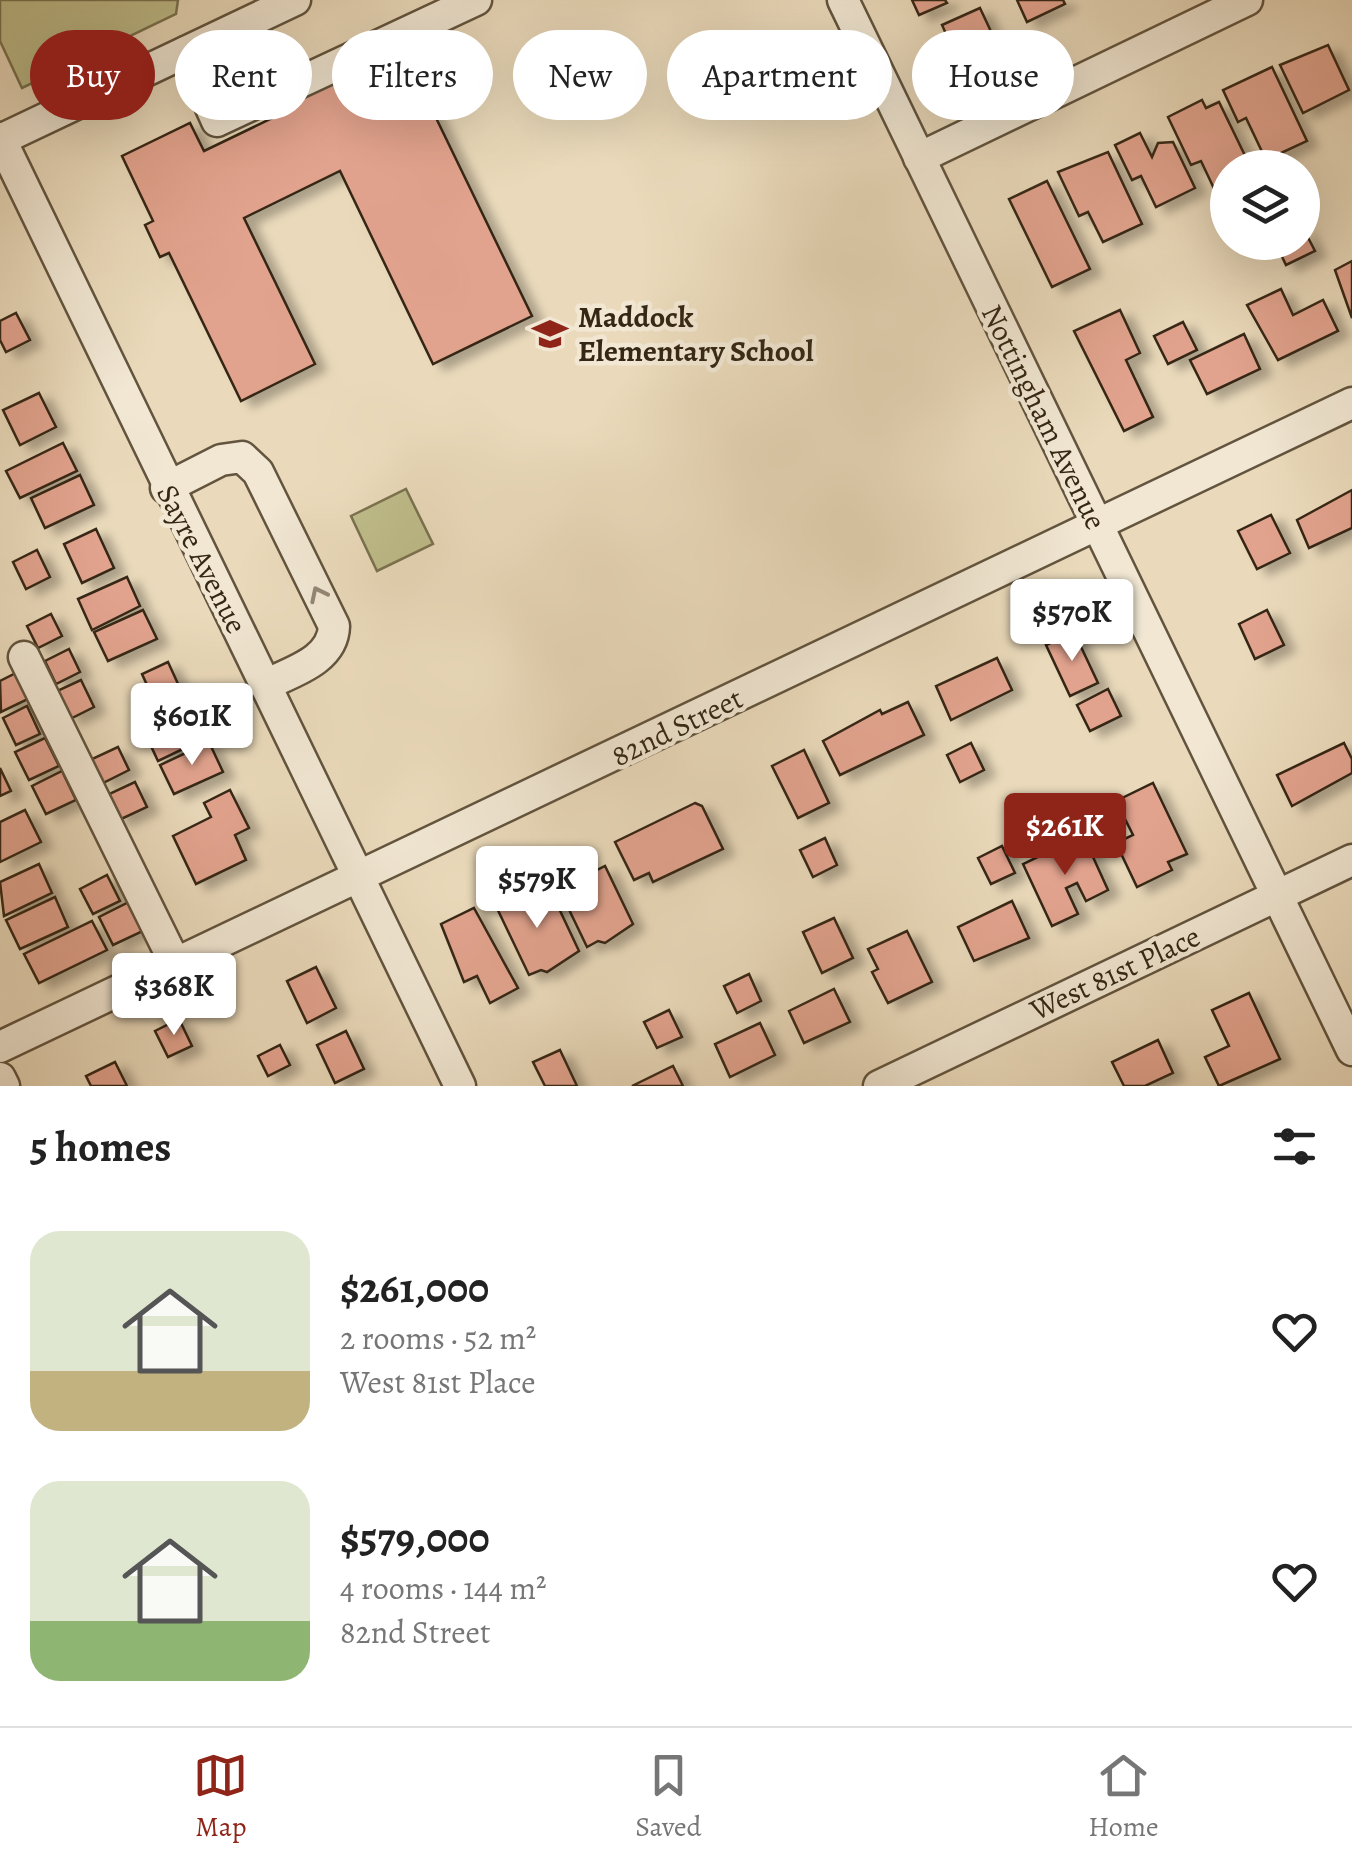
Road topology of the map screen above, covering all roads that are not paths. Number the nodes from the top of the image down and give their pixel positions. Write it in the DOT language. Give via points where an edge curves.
graph roads {
  1 [pos="295,0"];
  2 [pos="476,0"];
  3 [pos="843,0"];
  4 [pos="1248,0"];
  5 [pos="232,30"];
  6 [pos="175,57"];
  7 [pos="312,77"];
  8 [pos="0,139"];
  9 [pos="918,158"];
  10 [pos="1352,403"];
  11 [pos="166,488"];
  12 [pos="1097,526"];
  13 [pos="24,657"];
  14 [pos="265,685"];
  15 [pos="1352,860"];
  16 [pos="359,878"];
  17 [pos="1278,896"];
  18 [pos="176,965"];
  19 [pos="0,1047"];
  20 [pos="1352,1050"];
  21 [pos="0,1078"];
  22 [pos="4,1086"];
  23 [pos="460,1086"];
  24 [pos="879,1086"];
  1 -- 5 [label="street"];
  2 -- 7 [label="street"];
  3 -- 9 [label="street, Nottingham Avenue"];
  4 -- 9 [label="street"];
  6 -- 8 [label="street"];
  8 -- 11 [label="street, Sayre Avenue"];
  9 -- 12 [label="street, Nottingham Avenue"];
  10 -- 12 [label="street, 82nd Street"];
  11 -- 14 [label="street, Sayre Avenue"];
  14 -- 11 [label="street, one-way" via="312,662 327,648 334,626 258,472 242,457 220,460"];
  12 -- 16 [label="street, 82nd Street"];
  12 -- 17 [label="street, Nottingham Avenue"];
  13 -- 18 [label="street"];
  14 -- 16 [label="street, Sayre Avenue"];
  15 -- 17 [label="street, West 81st Place"];
  16 -- 18 [label="street, 82nd Street"];
  16 -- 23 [label="street, Sayre Avenue"];
  17 -- 20 [label="street, Nottingham Avenue"];
  17 -- 24 [label="street, West 81st Place"];
  18 -- 19 [label="street, 82nd Street"];
  21 -- 22 [label="street"];
}
